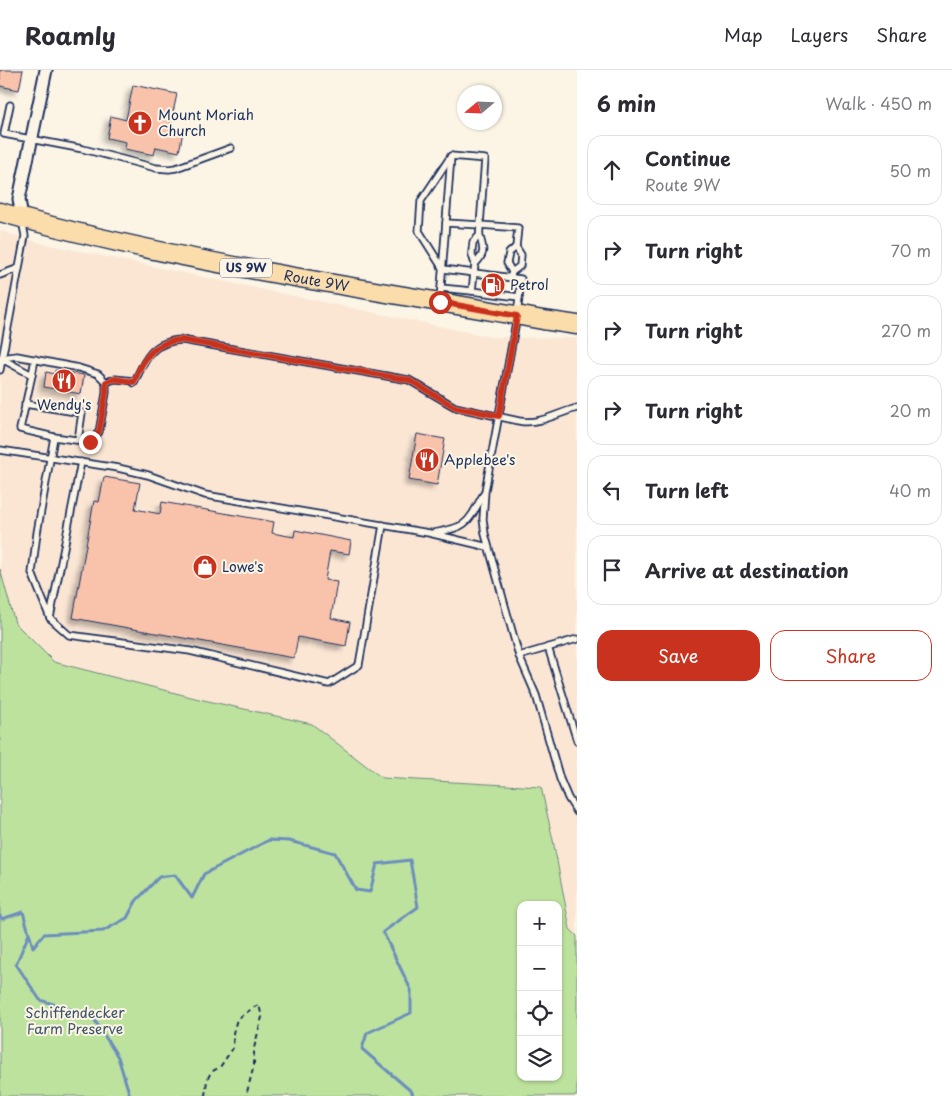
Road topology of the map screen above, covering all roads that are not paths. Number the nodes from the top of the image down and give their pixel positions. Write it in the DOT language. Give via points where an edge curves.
graph roads {
  1 [pos="46,70"];
  2 [pos="10,105"];
  3 [pos="31,139"];
  4 [pos="231,148"];
  5 [pos="451,156"];
  6 [pos="0,212"];
  7 [pos="22,218"];
  8 [pos="446,223"];
  9 [pos="480,225"];
  10 [pos="479,236"];
  11 [pos="516,247"];
  12 [pos="475,264"];
  13 [pos="19,268"];
  14 [pos="443,269"];
  15 [pos="474,272"];
  16 [pos="0,275"];
  17 [pos="511,275"];
  18 [pos="472,291"];
  19 [pos="441,295"];
  20 [pos="518,298"];
  21 [pos="517,316"];
  22 [pos="577,325"];
  23 [pos="1,358"];
  24 [pos="35,359"];
  25 [pos="0,370"];
  26 [pos="32,375"];
  27 [pos="106,382"];
  28 [pos="25,404"];
  29 [pos="577,408"];
  30 [pos="499,416"];
  31 [pos="54,437"];
  32 [pos="78,440"];
  33 [pos="0,450"];
  34 [pos="50,457"];
  35 [pos="81,462"];
  36 [pos="485,491"];
  37 [pos="382,525"];
  38 [pos="429,533"];
  39 [pos="488,547"];
  40 [pos="50,618"];
  41 [pos="577,639"];
  42 [pos="548,647"];
  43 [pos="519,656"];
  44 [pos="577,741"];
  45 [pos="577,812"];
  1 -- 3 [label="street"];
  2 -- 3 [label="lane" via="4,134"];
  3 -- 4 [label="lane" via="163,169 176,168"];
  3 -- 7 [label="street" via="19,198"];
  5 -- 8 [label="lane"];
  5 -- 9 [label="lane" via="485,159"];
  5 -- 14 [label="lane" via="421,201 419,231"];
  6 -- 7 [label="main road, Route 9W / US 9W"];
  7 -- 13 [label="lane" via="25,236"];
  7 -- 19 [label="main road, Route 9W / US 9W" via="190,258"];
  8 -- 9 [label="lane"];
  8 -- 14 [label="lane"];
  9 -- 10 [label="lane"];
  9 -- 11 [label="lane" via="518,228"];
  10 -- 12 [label="lane" via="473,242"];
  10 -- 12 [label="lane" via="483,244 482,257"];
  11 -- 17 [label="lane" via="509,253 507,263"];
  11 -- 17 [label="lane" via="521,256 520,266"];
  12 -- 15 [label="lane"];
  13 -- 16 [label="lane"];
  13 -- 23 [label="lane"];
  14 -- 15 [label="lane"];
  14 -- 19 [label="lane"];
  15 -- 17 [label="lane"];
  15 -- 18 [label="lane"];
  17 -- 20 [label="lane" via="521,279"];
  18 -- 19 [label="lane"];
  18 -- 20 [label="lane"];
  19 -- 21 [label="main road, Route 9W / US 9W"];
  20 -- 21 [label="lane"];
  21 -- 22 [label="main road, Route 9W / US 9W"];
  21 -- 30 [label="lane"];
  23 -- 24 [label="lane"];
  23 -- 25 [label="lane"];
  23 -- 26 [label="lane"];
  24 -- 26 [label="lane"];
  24 -- 27 [label="lane" via="98,374"];
  26 -- 28 [label="lane"];
  27 -- 30 [label="lane" via="115,379 134,382 152,351 173,340 182,340 409,380 455,407"];
  27 -- 32 [label="lane" via="99,432 90,442"];
  28 -- 31 [label="lane" via="20,428"];
  28 -- 32 [label="lane" via="82,413"];
  29 -- 30 [label="lane" via="545,420 529,422"];
  30 -- 36 [label="lane"];
  31 -- 32 [label="lane"];
  31 -- 34 [label="lane"];
  33 -- 34 [label="lane"];
  34 -- 35 [label="lane"];
  34 -- 40 [label="lane" via="32,573"];
  35 -- 37 [label="lane" via="148,475 205,496"];
  35 -- 40 [label="lane"];
  36 -- 38 [label="lane" via="464,524 456,529"];
  36 -- 39 [label="lane" via="483,519"];
  37 -- 38 [label="lane"];
  37 -- 40 [label="lane" via="359,665 329,684 190,651 69,635"];
  38 -- 39 [label="lane"];
  39 -- 43 [label="lane"];
  41 -- 42 [label="lane"];
  42 -- 43 [label="lane"];
  42 -- 44 [label="lane"];
  43 -- 45 [label="lane" via="536,695 560,779"];
}
